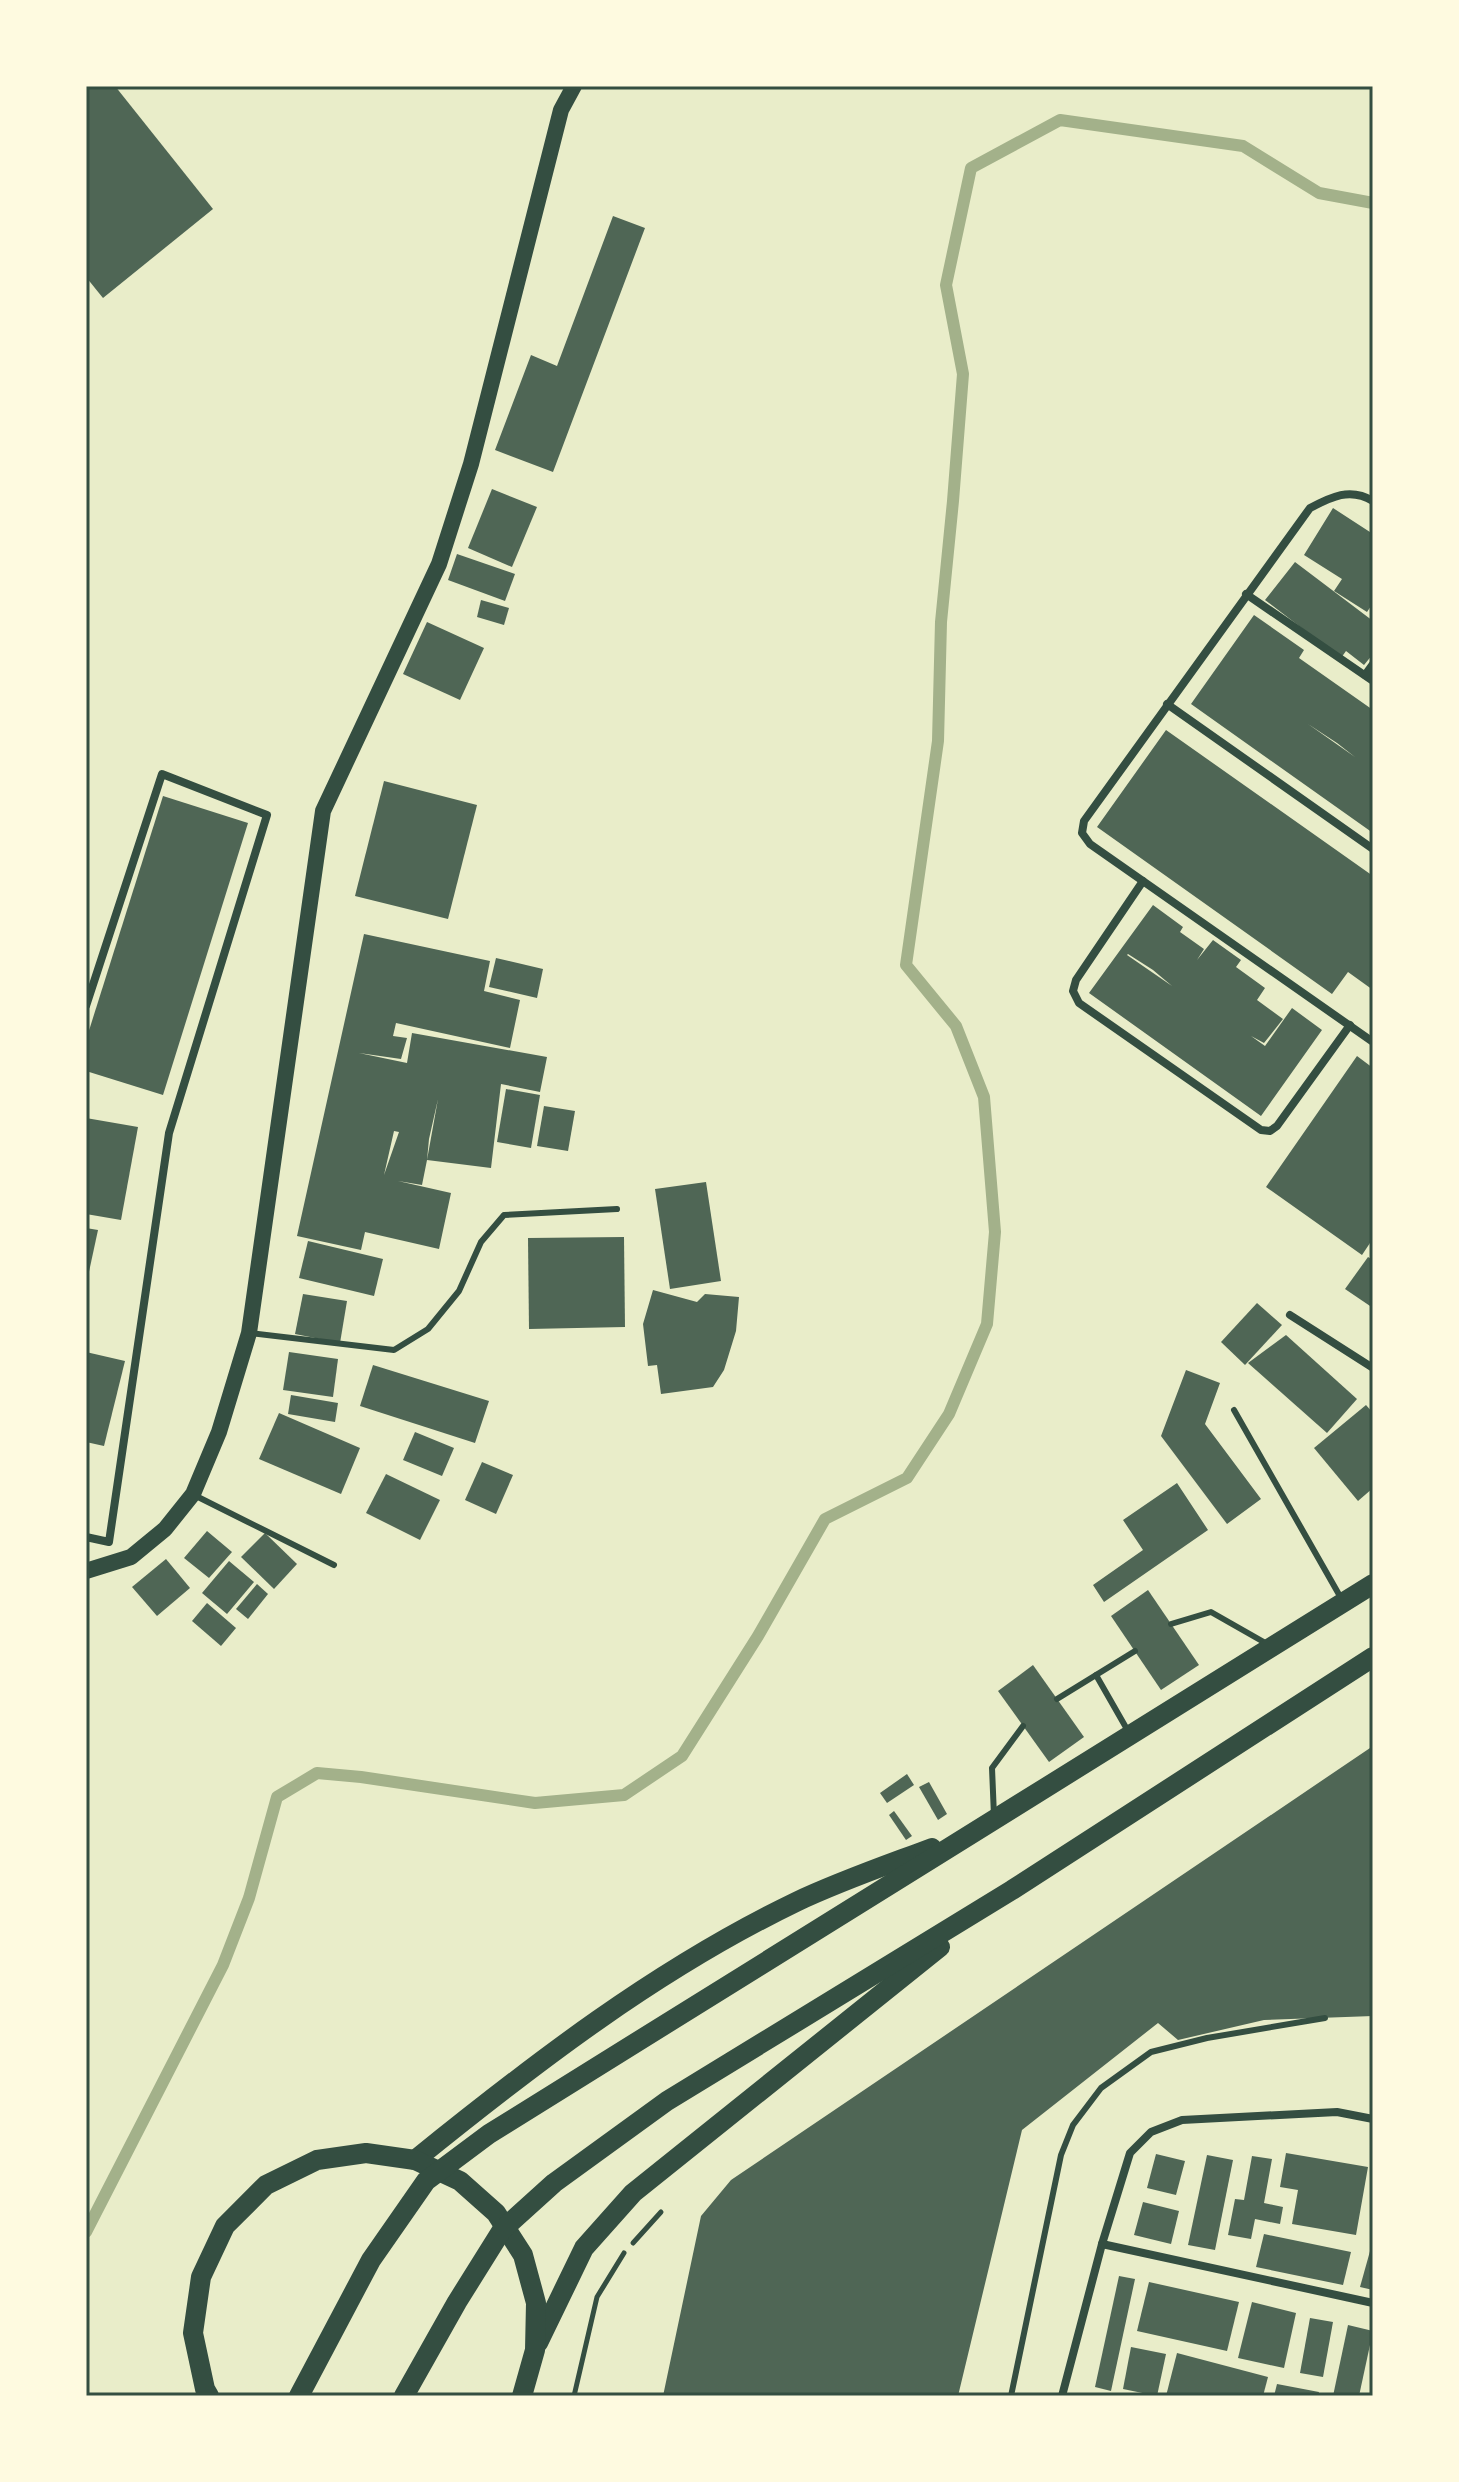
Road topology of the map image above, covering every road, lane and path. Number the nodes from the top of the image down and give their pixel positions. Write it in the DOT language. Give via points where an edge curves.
graph roads {
  1 [pos="574,86"];
  2 [pos="1373,501"];
  3 [pos="1246,594"];
  4 [pos="1373,664"];
  5 [pos="1365,675"];
  6 [pos="1373,681"];
  7 [pos="1167,704"];
  8 [pos="1373,849"];
  9 [pos="1143,881"];
  10 [pos="86,1006"];
  11 [pos="1350,1025"];
  12 [pos="1373,1042"];
  13 [pos="617,1209"];
  14 [pos="1290,1315"];
  15 [pos="249,1333"];
  16 [pos="1373,1368"];
  17 [pos="1234,1410"];
  18 [pos="193,1494"];
  19 [pos="86,1537"];
  20 [pos="334,1565"];
  21 [pos="86,1571"];
  22 [pos="1373,1584"];
  23 [pos="1343,1603"];
  24 [pos="1171,1624"];
  25 [pos="1272,1647"];
  26 [pos="1135,1651"];
  27 [pos="1373,1657"];
  28 [pos="1096,1675"];
  29 [pos="1057,1699"];
  30 [pos="1023,1726"];
  31 [pos="1130,1735"];
  32 [pos="988,1824"];
  33 [pos="1012,1890"];
  34 [pos="1325,2018"];
  35 [pos="1373,2119"];
  36 [pos="415,2160"];
  37 [pos="671,2202"];
  38 [pos="1102,2244"];
  39 [pos="1373,2303"];
  40 [pos="535,2350"];
  41 [pos="206,2394"];
  42 [pos="299,2396"];
  43 [pos="404,2396"];
  44 [pos="522,2396"];
  45 [pos="574,2396"];
  46 [pos="1011,2396"];
  47 [pos="1062,2396"];
  1 -- 15 [label="main road" via="561,110 471,464 439,564 323,811"];
  2 -- 3 [label="street" via="1336,494 1310,508"];
  3 -- 5 [label="street"];
  3 -- 7 [label="street"];
  4 -- 5 [label="street"];
  5 -- 6 [label="street"];
  7 -- 8 [label="street"];
  7 -- 9 [label="street" via="1084,821 1082,833"];
  9 -- 11 [label="street"];
  9 -- 11 [label="street" via="1073,991 1079,1003 1261,1130 1277,1126"];
  10 -- 19 [label="street" via="162,774 267,815 169,1133 109,1542"];
  11 -- 12 [label="street"];
  13 -- 15 [label="lane" via="504,1215 481,1242 459,1291 428,1329 394,1350"];
  14 -- 16 [label="street"];
  15 -- 18 [label="main road" via="219,1432"];
  17 -- 23 [label="lane"];
  18 -- 20 [label="lane"];
  18 -- 21 [label="main road" via="165,1529 131,1557"];
  22 -- 23 [label="main road"];
  23 -- 25 [label="main road"];
  24 -- 25 [label="lane" via="1211,1612"];
  25 -- 31 [label="main road"];
  26 -- 28 [label="lane"];
  27 -- 33 [label="main road"];
  28 -- 29 [label="lane"];
  28 -- 31 [label="lane"];
  30 -- 32 [label="lane" via="992,1768"];
  31 -- 32 [label="main road"];
  32 -- 36 [label="main road" via="798,1901 713,1946 514,2080"];
  32 -- 42 [label="main road" via="489,2134 426,2181 371,2260"];
  33 -- 40 [label="main road" via="633,2193 584,2248"];
  33 -- 43 [label="main road" via="667,2101 554,2183 502,2230"];
  34 -- 46 [label="lane" via="1151,2052 1101,2088 1073,2125 1061,2155"];
  35 -- 38 [label="street" via="1337,2112 1182,2120 1151,2132 1130,2153"];
  36 -- 40 [label="main road" via="460,2181 496,2213 523,2255 536,2303"];
  36 -- 41 [label="main road" via="366,2153 317,2160 266,2185 225,2226 201,2277 193,2333"];
  37 -- 45 [label="path" via="621,2257 597,2297"];
  38 -- 39 [label="street"];
  38 -- 47 [label="street"];
  40 -- 44 [label="main road"];
}
